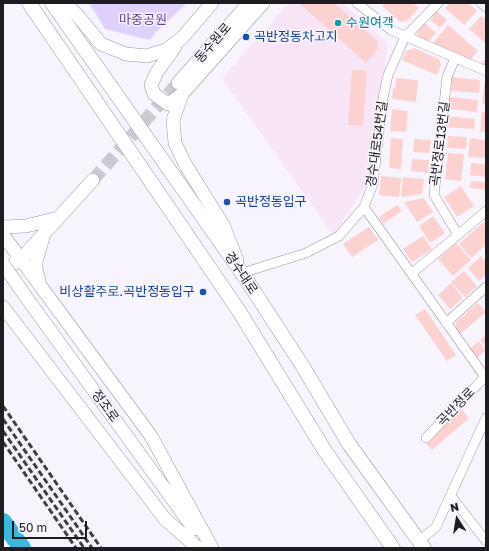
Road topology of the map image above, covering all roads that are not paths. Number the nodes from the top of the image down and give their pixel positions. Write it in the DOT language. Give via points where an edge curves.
graph roads {
  1 [pos="29,3"];
  2 [pos="52,3"];
  3 [pos="65,3"];
  4 [pos="212,3"];
  5 [pos="249,3"];
  6 [pos="263,3"];
  7 [pos="357,3"];
  8 [pos="438,3"];
  9 [pos="481,3"];
  10 [pos="486,7"];
  11 [pos="405,37"];
  12 [pos="182,38"];
  13 [pos="455,58"];
  14 [pos="486,71"];
  15 [pos="180,89"];
  16 [pos="93,180"];
  17 [pos="364,207"];
  18 [pos="486,211"];
  19 [pos="58,218"];
  20 [pos="3,227"];
  21 [pos="44,233"];
  22 [pos="458,234"];
  23 [pos="3,235"];
  24 [pos="21,259"];
  25 [pos="3,264"];
  26 [pos="3,270"];
  27 [pos="242,273"];
  28 [pos="412,273"];
  29 [pos="41,287"];
  30 [pos="486,287"];
  31 [pos="3,307"];
  32 [pos="446,323"];
  33 [pos="485,376"];
  34 [pos="486,418"];
  35 [pos="426,438"];
  36 [pos="451,496"];
  37 [pos="486,541"];
  38 [pos="421,544"];
  39 [pos="198,548"];
  40 [pos="208,548"];
  41 [pos="212,548"];
  42 [pos="393,548"];
  1 -- 42 [label="main road, 경수대로" via="239,312 326,452"];
  2 -- 27 [label="main road, 경수대로"];
  3 -- 12 [label="street" via="101,44 126,54 147,56 166,50"];
  4 -- 12 [label="street"];
  5 -- 15 [label="street, 동수원로"];
  6 -- 15 [label="street"];
  7 -- 11 [label="street" via="391,30"];
  8 -- 11 [label="street, 경수대로54번길"];
  9 -- 10 [label="street"];
  11 -- 13 [label="street"];
  11 -- 17 [label="street, 경수대로54번길" via="388,74 373,184"];
  12 -- 15 [label="street" via="157,72 151,85 154,94 168,104"];
  13 -- 14 [label="street"];
  13 -- 22 [label="street, 곡반정로13번길" via="448,77 434,195"];
  15 -- 27 [label="street" via="173,120 175,143 223,225"];
  16 -- 19 [label="street"];
  17 -- 27 [label="street, 경수대로54번길" via="339,236 306,253"];
  17 -- 28 [label="street"];
  18 -- 22 [label="street"];
  19 -- 20 [label="street" via="26,226"];
  19 -- 21 [label="street"];
  21 -- 24 [label="street"];
  21 -- 29 [label="street" via="35,266"];
  22 -- 28 [label="street"];
  23 -- 24 [label="street"];
  24 -- 26 [label="street"];
  24 -- 29 [label="street"];
  25 -- 40 [label="street, 정조로, bridge"];
  27 -- 38 [label="main road, 경수대로" via="302,365 349,444"];
  28 -- 32 [label="street"];
  29 -- 41 [label="street" via="152,436"];
  30 -- 32 [label="street"];
  31 -- 39 [label="street" via="165,519"];
  32 -- 33 [label="street"];
  33 -- 35 [label="street, 곡반정로"];
  34 -- 36 [label="street"];
  36 -- 37 [label="street"];
  36 -- 38 [label="street" via="436,527"];
}
